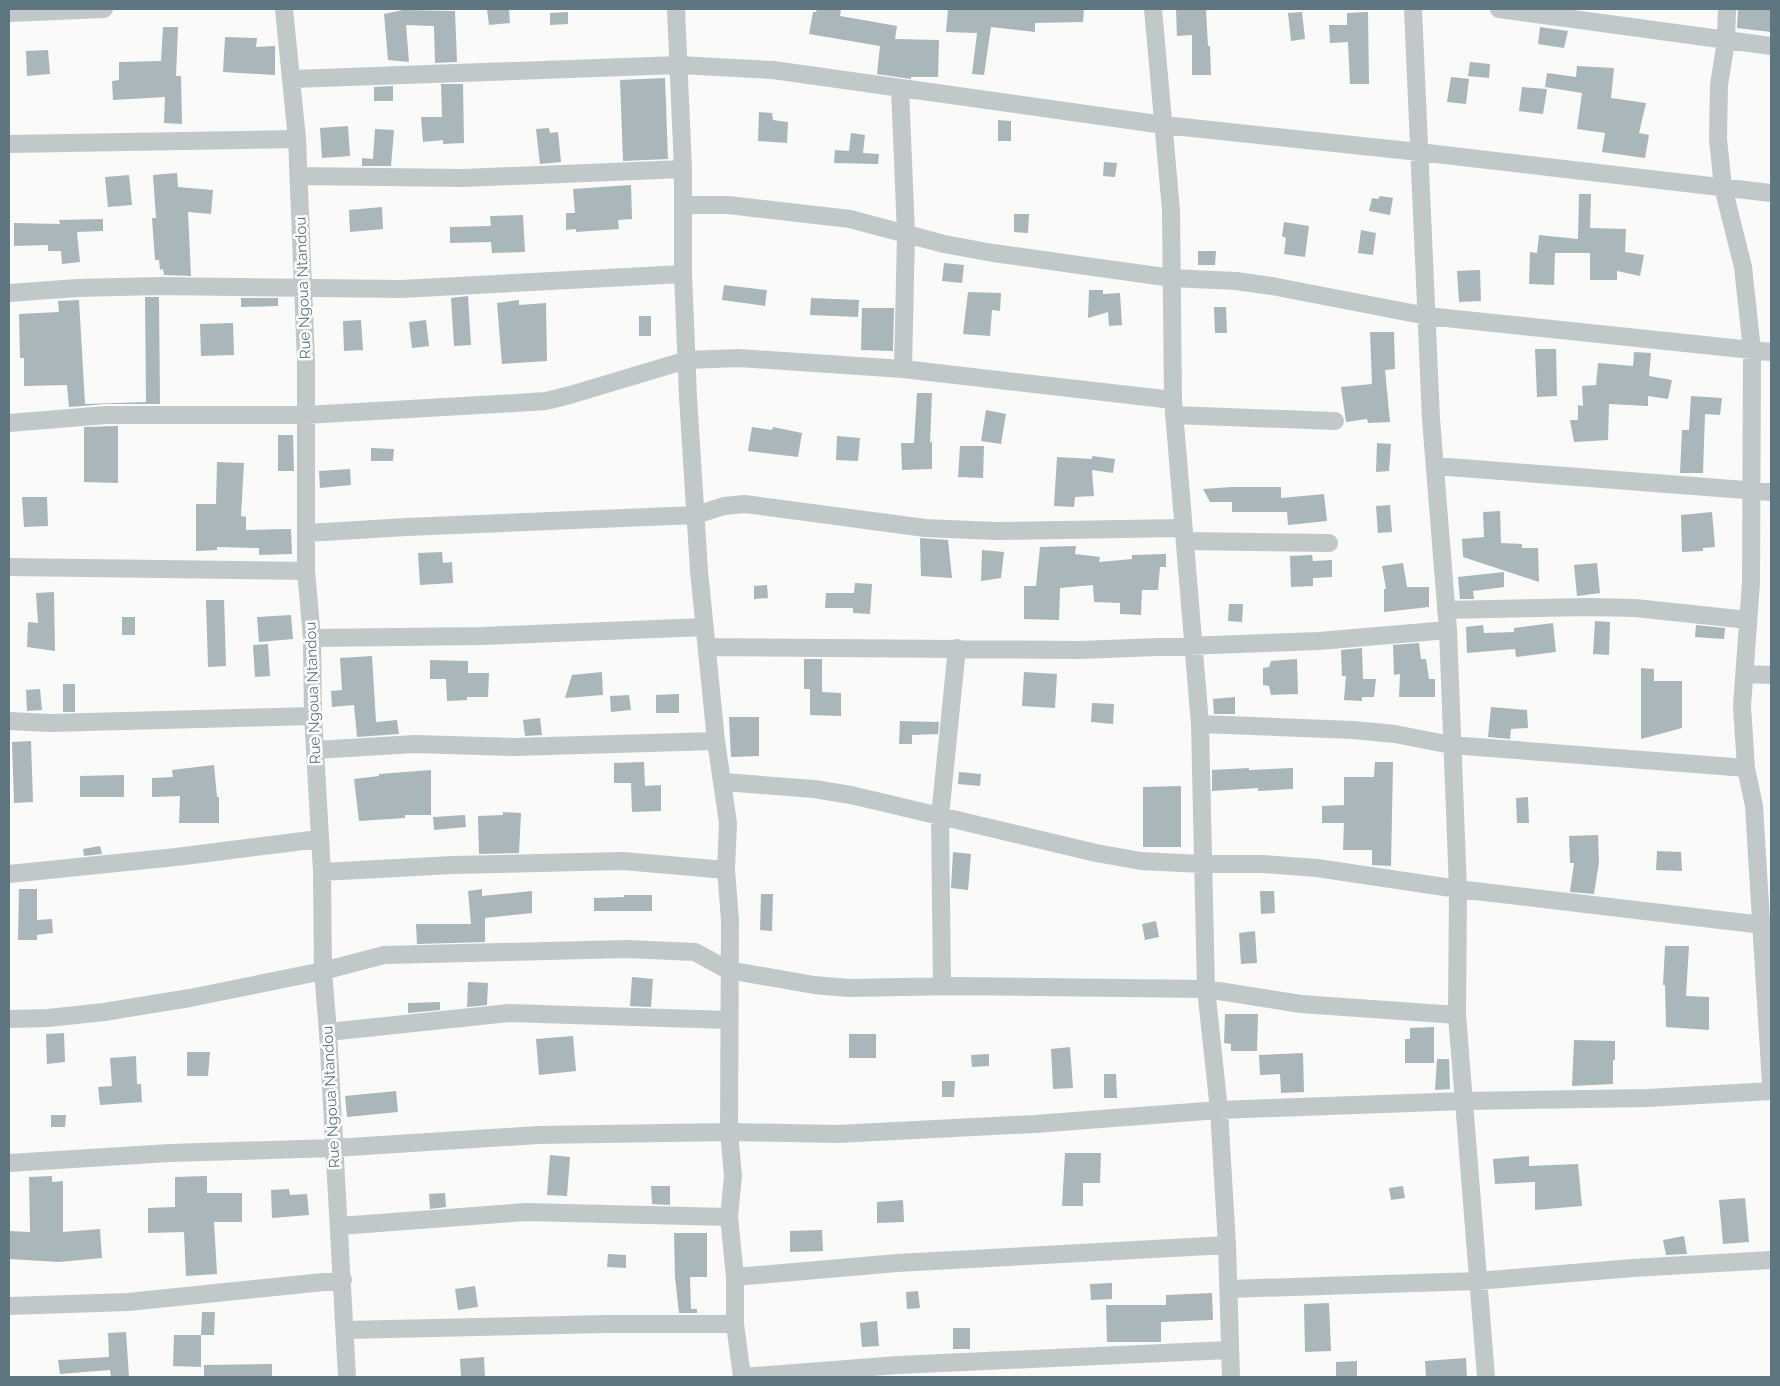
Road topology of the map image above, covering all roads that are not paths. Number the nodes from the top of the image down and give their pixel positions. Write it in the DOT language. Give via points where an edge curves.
graph roads {
  1 [pos="104,9"];
  2 [pos="284,9"];
  3 [pos="676,9"];
  4 [pos="1153,9"];
  5 [pos="1413,9"];
  6 [pos="1499,9"];
  7 [pos="1727,9"];
  8 [pos="9,12"];
  9 [pos="1726,41"];
  10 [pos="1771,46"];
  11 [pos="678,65"];
  12 [pos="293,79"];
  13 [pos="900,88"];
  14 [pos="1164,125"];
  15 [pos="297,139"];
  16 [pos="9,144"];
  17 [pos="1419,152"];
  18 [pos="683,169"];
  19 [pos="298,176"];
  20 [pos="1723,187"];
  21 [pos="1771,193"];
  22 [pos="683,205"];
  23 [pos="906,234"];
  24 [pos="683,274"];
  25 [pos="1172,278"];
  26 [pos="302,290"];
  27 [pos="9,293"];
  28 [pos="1427,316"];
  29 [pos="1752,350"];
  30 [pos="1771,352"];
  31 [pos="687,360"];
  32 [pos="903,370"];
  33 [pos="1173,408"];
  34 [pos="306,416"];
  35 [pos="1335,421"];
  36 [pos="9,423"];
  37 [pos="1435,466"];
  38 [pos="1753,491"];
  39 [pos="1771,492"];
  40 [pos="696,515"];
  41 [pos="307,534"];
  42 [pos="1184,534"];
  43 [pos="1329,543"];
  44 [pos="9,567"];
  45 [pos="306,571"];
  46 [pos="1446,610"];
  47 [pos="1748,620"];
  48 [pos="705,628"];
  49 [pos="1448,630"];
  50 [pos="312,638"];
  51 [pos="1195,646"];
  52 [pos="708,647"];
  53 [pos="957,648"];
  54 [pos="1745,674"];
  55 [pos="1771,675"];
  56 [pos="313,716"];
  57 [pos="9,721"];
  58 [pos="1200,724"];
  59 [pos="716,741"];
  60 [pos="1451,745"];
  61 [pos="315,750"];
  62 [pos="1746,768"];
  63 [pos="724,782"];
  64 [pos="1763,807"];
  65 [pos="940,816"];
  66 [pos="319,838"];
  67 [pos="1202,864"];
  68 [pos="726,870"];
  69 [pos="322,872"];
  70 [pos="9,874"];
  71 [pos="1458,889"];
  72 [pos="1765,925"];
  73 [pos="728,970"];
  74 [pos="323,971"];
  75 [pos="942,986"];
  76 [pos="1206,988"];
  77 [pos="1458,1015"];
  78 [pos="9,1019"];
  79 [pos="728,1020"];
  80 [pos="328,1032"];
  81 [pos="1771,1084"];
  82 [pos="1771,1091"];
  83 [pos="1464,1101"];
  84 [pos="1219,1110"];
  85 [pos="729,1132"];
  86 [pos="334,1148"];
  87 [pos="9,1163"];
  88 [pos="729,1217"];
  89 [pos="339,1226"];
  90 [pos="1227,1245"];
  91 [pos="1771,1260"];
  92 [pos="735,1277"];
  93 [pos="343,1280"];
  94 [pos="1477,1281"];
  95 [pos="1229,1289"];
  96 [pos="9,1306"];
  97 [pos="735,1324"];
  98 [pos="346,1330"];
  99 [pos="1229,1350"];
  100 [pos="347,1377"];
  101 [pos="742,1377"];
  102 [pos="1231,1377"];
  103 [pos="1486,1377"];
  1 -- 8 [label="street"];
  2 -- 12 [label="street, Rue Ngoua Ntandou"];
  3 -- 11 [label="street"];
  4 -- 14 [label="street"];
  5 -- 17 [label="street"];
  6 -- 9 [label="street"];
  7 -- 9 [label="street"];
  9 -- 10 [label="street"];
  9 -- 20 [label="street" via="1718,139"];
  11 -- 12 [label="street"];
  11 -- 13 [label="street" via="772,70"];
  11 -- 18 [label="street"];
  12 -- 15 [label="street, Rue Ngoua Ntandou"];
  13 -- 14 [label="street"];
  13 -- 23 [label="street"];
  14 -- 17 [label="street"];
  14 -- 25 [label="street"];
  15 -- 16 [label="street"];
  15 -- 19 [label="street, Rue Ngoua Ntandou"];
  17 -- 20 [label="street"];
  17 -- 28 [label="street"];
  18 -- 19 [label="street" via="464,178"];
  18 -- 22 [label="street"];
  19 -- 26 [label="street, Rue Ngoua Ntandou"];
  20 -- 21 [label="street"];
  20 -- 29 [label="street" via="1743,267"];
  22 -- 23 [label="street" via="728,205 850,219"];
  22 -- 24 [label="street"];
  23 -- 25 [label="street" via="992,253"];
  23 -- 32 [label="street"];
  24 -- 26 [label="street" via="459,287"];
  24 -- 31 [label="street"];
  25 -- 28 [label="street" via="1272,286"];
  25 -- 33 [label="street"];
  26 -- 27 [label="street" via="168,286"];
  26 -- 34 [label="street, Rue Ngoua Ntandou"];
  28 -- 29 [label="street"];
  28 -- 37 [label="street"];
  29 -- 30 [label="street"];
  29 -- 38 [label="street"];
  31 -- 32 [label="street" via="758,359"];
  31 -- 34 [label="street" via="630,379 546,400"];
  31 -- 40 [label="street"];
  32 -- 33 [label="street"];
  33 -- 35 [label="street"];
  33 -- 42 [label="street"];
  34 -- 36 [label="street" via="106,415"];
  34 -- 41 [label="street, Rue Ngoua Ntandou"];
  37 -- 38 [label="street"];
  37 -- 46 [label="street"];
  38 -- 39 [label="street"];
  38 -- 47 [label="street" via="1752,583"];
  40 -- 41 [label="street"];
  40 -- 42 [label="street" via="724,506 745,504 925,528"];
  40 -- 48 [label="street"];
  41 -- 45 [label="street, Rue Ngoua Ntandou"];
  42 -- 43 [label="street"];
  42 -- 51 [label="street"];
  44 -- 45 [label="street"];
  45 -- 50 [label="street, Rue Ngoua Ntandou"];
  46 -- 47 [label="street" via="1635,608"];
  46 -- 49 [label="street"];
  47 -- 54 [label="street"];
  48 -- 50 [label="street"];
  48 -- 52 [label="street"];
  49 -- 51 [label="street" via="1319,641"];
  49 -- 60 [label="street"];
  50 -- 56 [label="street, Rue Ngoua Ntandou"];
  51 -- 53 [label="street" via="1079,650"];
  51 -- 58 [label="street"];
  52 -- 53 [label="street"];
  52 -- 59 [label="street"];
  53 -- 65 [label="street"];
  54 -- 55 [label="street"];
  54 -- 62 [label="street" via="1742,706"];
  56 -- 57 [label="street" via="50,724"];
  56 -- 61 [label="street, Rue Ngoua Ntandou"];
  58 -- 60 [label="street" via="1353,730"];
  58 -- 67 [label="street"];
  59 -- 61 [label="street" via="514,747 415,744"];
  59 -- 63 [label="street"];
  60 -- 62 [label="street"];
  60 -- 71 [label="street"];
  61 -- 66 [label="street, Rue Ngoua Ntandou"];
  62 -- 64 [label="street"];
  63 -- 65 [label="street" via="814,789"];
  63 -- 68 [label="street" via="728,823"];
  64 -- 72 [label="street" via="1759,867"];
  65 -- 67 [label="street" via="1096,853"];
  65 -- 75 [label="street"];
  66 -- 69 [label="street, Rue Ngoua Ntandou"];
  66 -- 70 [label="street"];
  67 -- 71 [label="street" via="1317,868"];
  67 -- 76 [label="street"];
  68 -- 69 [label="street" via="623,861"];
  68 -- 73 [label="street" via="730,920"];
  69 -- 74 [label="street, Rue Ngoua Ntandou"];
  71 -- 72 [label="street"];
  71 -- 77 [label="street"];
  72 -- 81 [label="street"];
  73 -- 74 [label="street" via="695,952 626,949 384,955"];
  73 -- 75 [label="street" via="840,988"];
  73 -- 79 [label="street"];
  74 -- 78 [label="street" via="104,1012"];
  74 -- 80 [label="street, Rue Ngoua Ntandou"];
  75 -- 76 [label="street"];
  76 -- 77 [label="street" via="1301,1004"];
  76 -- 84 [label="street"];
  77 -- 83 [label="street"];
  79 -- 80 [label="street" via="509,1013"];
  79 -- 85 [label="street"];
  80 -- 86 [label="street, Rue Ngoua Ntandou"];
  82 -- 83 [label="street" via="1648,1098"];
  83 -- 84 [label="street"];
  83 -- 94 [label="street"];
  84 -- 85 [label="street" via="837,1134"];
  84 -- 90 [label="street"];
  85 -- 86 [label="street" via="538,1135"];
  85 -- 88 [label="street" via="733,1176"];
  86 -- 87 [label="street" via="170,1153"];
  86 -- 89 [label="street, Rue Ngoua Ntandou"];
  88 -- 89 [label="street" via="526,1212"];
  88 -- 92 [label="street"];
  89 -- 93 [label="street, Rue Ngoua Ntandou"];
  90 -- 92 [label="street" via="897,1262"];
  90 -- 95 [label="street"];
  91 -- 94 [label="street"];
  92 -- 97 [label="street"];
  93 -- 96 [label="street" via="128,1302"];
  93 -- 98 [label="street, Rue Ngoua Ntandou"];
  94 -- 95 [label="street"];
  94 -- 103 [label="street"];
  95 -- 99 [label="street"];
  97 -- 98 [label="street"];
  97 -- 101 [label="street"];
  98 -- 100 [label="street, Rue Ngoua Ntandou"];
  99 -- 101 [label="street" via="898,1365"];
  99 -- 102 [label="street"];
}
